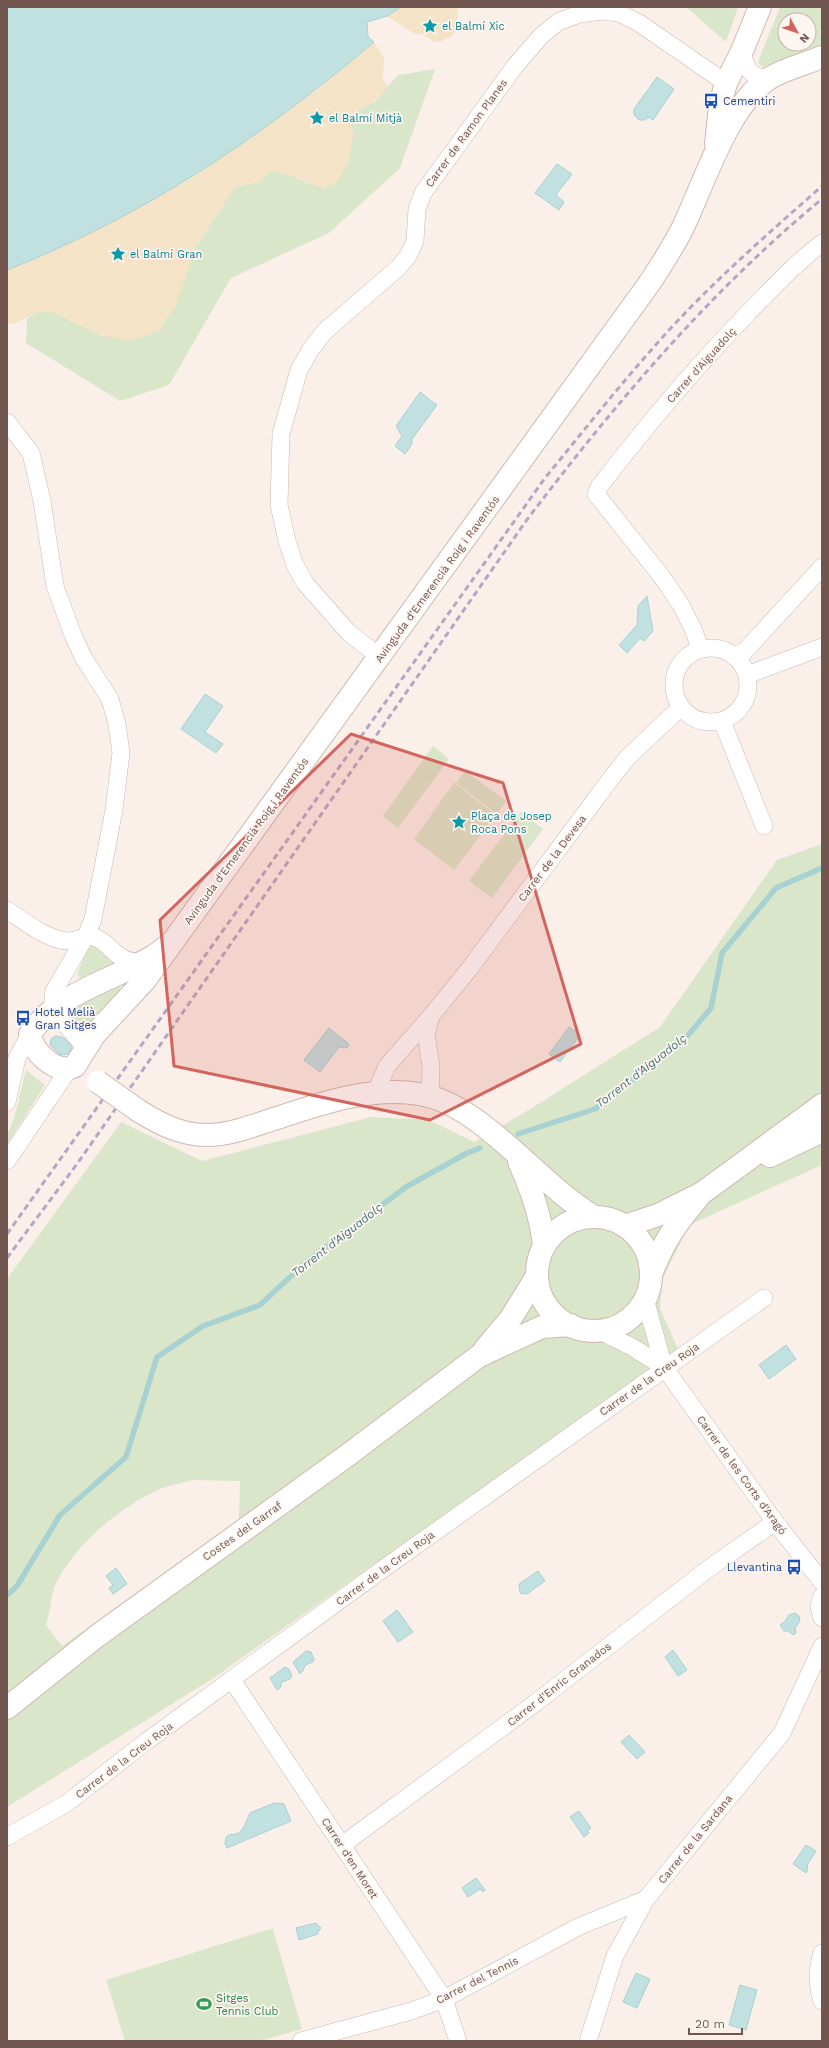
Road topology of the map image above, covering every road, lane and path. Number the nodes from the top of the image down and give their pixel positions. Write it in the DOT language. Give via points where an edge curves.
graph roads {
  1 [pos="760,7"];
  2 [pos="742,51"];
  3 [pos="822,58"];
  4 [pos="768,79"];
  5 [pos="726,83"];
  6 [pos="714,157"];
  7 [pos="822,243"];
  8 [pos="7,422"];
  9 [pos="822,567"];
  10 [pos="822,647"];
  11 [pos="700,649"];
  12 [pos="734,656"];
  13 [pos="380,657"];
  14 [pos="747,675"];
  15 [pos="681,707"];
  16 [pos="722,721"];
  17 [pos="764,826"];
  18 [pos="7,910"];
  19 [pos="86,936"];
  20 [pos="171,943"];
  21 [pos="142,963"];
  22 [pos="54,1009"];
  23 [pos="431,1016"];
  24 [pos="30,1034"];
  25 [pos="77,1060"];
  26 [pos="376,1092"];
  27 [pos="430,1097"];
  28 [pos="7,1102"];
  29 [pos="822,1105"];
  30 [pos="822,1131"];
  31 [pos="514,1153"];
  32 [pos="7,1161"];
  33 [pos="708,1189"];
  34 [pos="593,1216"];
  35 [pos="625,1226"];
  36 [pos="544,1246"];
  37 [pos="652,1272"];
  38 [pos="537,1276"];
  39 [pos="764,1298"];
  40 [pos="645,1299"];
  41 [pos="572,1325"];
  42 [pos="600,1331"];
  43 [pos="479,1356"];
  44 [pos="664,1368"];
  45 [pos="775,1522"];
  46 [pos="822,1582"];
  47 [pos="822,1596"];
  48 [pos="822,1618"];
  49 [pos="822,1646"];
  50 [pos="232,1680"];
  51 [pos="7,1708"];
  52 [pos="7,1837"];
  53 [pos="342,1845"];
  54 [pos="646,1899"];
  55 [pos="822,1953"];
  56 [pos="444,1999"];
  57 [pos="822,2001"];
  58 [pos="301,2041"];
  59 [pos="458,2041"];
  60 [pos="588,2041"];
  1 -- 2 [label="street"];
  2 -- 4 [label="street" via="753,75"];
  2 -- 5 [label="street"];
  3 -- 4 [label="street"];
  4 -- 6 [label="street" via="748,96"];
  5 -- 6 [label="street" via="720,106"];
  5 -- 13 [label="street, Carrer de Ramon Planes" via="639,23 619,13 602,11 579,14 558,22 541,36 515,66 423,193 417,209 414,241 408,256 398,268 324,331 311,349 300,370 281,434 279,505 286,541 305,583 349,633"];
  6 -- 13 [label="street, Avinguda d'Emerencià Roig i Raventós" via="676,241 651,280"];
  7 -- 11 [label="street, Carrer d'Aiguadolç" via="794,266 697,366 637,438 596,494 681,605"];
  8 -- 19 [label="street" via="31,453 42,501 55,586 83,657 110,699 117,724 121,753 114,810 93,919"];
  9 -- 12 [label="street" via="744,652"];
  10 -- 14 [label="street"];
  11 -- 12 [label="street" via="717,648"];
  11 -- 15 [label="street" via="688,658 677,673 675,685"];
  12 -- 14 [label="street"];
  13 -- 20 [label="street, Avinguda d'Emerencià Roig i Raventós"];
  14 -- 16 [label="street" via="749,684 746,698 735,713"];
  15 -- 16 [label="street" via="695,719"];
  15 -- 23 [label="street, Carrer de la Devesa" via="628,757"];
  16 -- 17 [label="street"];
  18 -- 19 [label="street" via="54,938 75,941"];
  19 -- 21 [label="street" via="100,940 122,958"];
  19 -- 22 [label="street" via="54,991"];
  20 -- 21 [label="street, Avinguda d'Emerencià Roig i Raventós"];
  20 -- 25 [label="street, Avinguda d'Emerencià Roig i Raventós" via="145,980 101,1027"];
  21 -- 22 [label="street, Avinguda d'Emerencià Roig i Raventós" via="74,996"];
  22 -- 24 [label="street, Avinguda d'Emerencià Roig i Raventós" via="41,1019"];
  22 -- 25 [label="street" via="68,1029 81,1041"];
  23 -- 26 [label="street, Carrer de la Devesa" via="387,1066"];
  23 -- 27 [label="street, Carrer de la Devesa" via="426,1034 431,1066"];
  24 -- 25 [label="street" via="30,1042 50,1063 62,1069"];
  24 -- 28 [label="street" via="17,1058"];
  25 -- 26 [label="street, bridge" via="98,1082 139,1111 168,1127 182,1132 206,1135 232,1131 329,1102"];
  25 -- 32 [label="street, Avinguda d'Emerencià Roig i Raventós"];
  26 -- 27 [label="street" via="404,1092"];
  27 -- 31 [label="street" via="460,1110 481,1123"];
  29 -- 33 [label="street"];
  30 -- 33 [label="street"];
  31 -- 34 [label="street" via="565,1198"];
  31 -- 36 [label="street" via="533,1192"];
  33 -- 35 [label="street" via="658,1215"];
  33 -- 37 [label="street" via="674,1226 661,1248"];
  34 -- 35 [label="street" via="611,1219"];
  34 -- 36 [label="street" via="566,1224"];
  35 -- 37 [label="street" via="645,1246"];
  36 -- 38 [label="street"];
  37 -- 40 [label="street"];
  38 -- 41 [label="street" via="547,1306"];
  38 -- 43 [label="street" via="511,1318"];
  39 -- 44 [label="street, Carrer de la Creu Roja"];
  40 -- 42 [label="street" via="638,1310 623,1324"];
  40 -- 44 [label="street, Carrer de les Corts d'Aragó"];
  41 -- 42 [label="street"];
  41 -- 43 [label="street" via="542,1327"];
  42 -- 44 [label="street, Carrer de les Corts d'Aragó" via="632,1347"];
  43 -- 51 [label="street, Costes del Garraf" via="348,1455 97,1636"];
  44 -- 45 [label="street, Carrer de les Corts d'Aragó"];
  44 -- 50 [label="street, Carrer de la Creu Roja" via="389,1564"];
  45 -- 46 [label="street, Carrer de les Corts d'Aragó"];
  45 -- 53 [label="street, Carrer d'Enric Granados" via="708,1569 534,1704"];
  47 -- 48 [label="street" via="819,1606"];
  49 -- 54 [label="street, Carrer de la Sardana" via="782,1733"];
  50 -- 52 [label="street, Carrer de la Creu Roja" via="67,1803"];
  50 -- 53 [label="street, Carrer d'en Moret"];
  53 -- 56 [label="street, Carrer d'en Moret"];
  54 -- 56 [label="street, Carrer del Tennis" via="578,1927"];
  54 -- 60 [label="street, Carrer de la Sardana" via="615,1956"];
  55 -- 57 [label="street" via="818,1978"];
  56 -- 58 [label="street, Carrer del Tennis" via="411,2011"];
  56 -- 59 [label="street, Carrer d'en Moret"];
}
